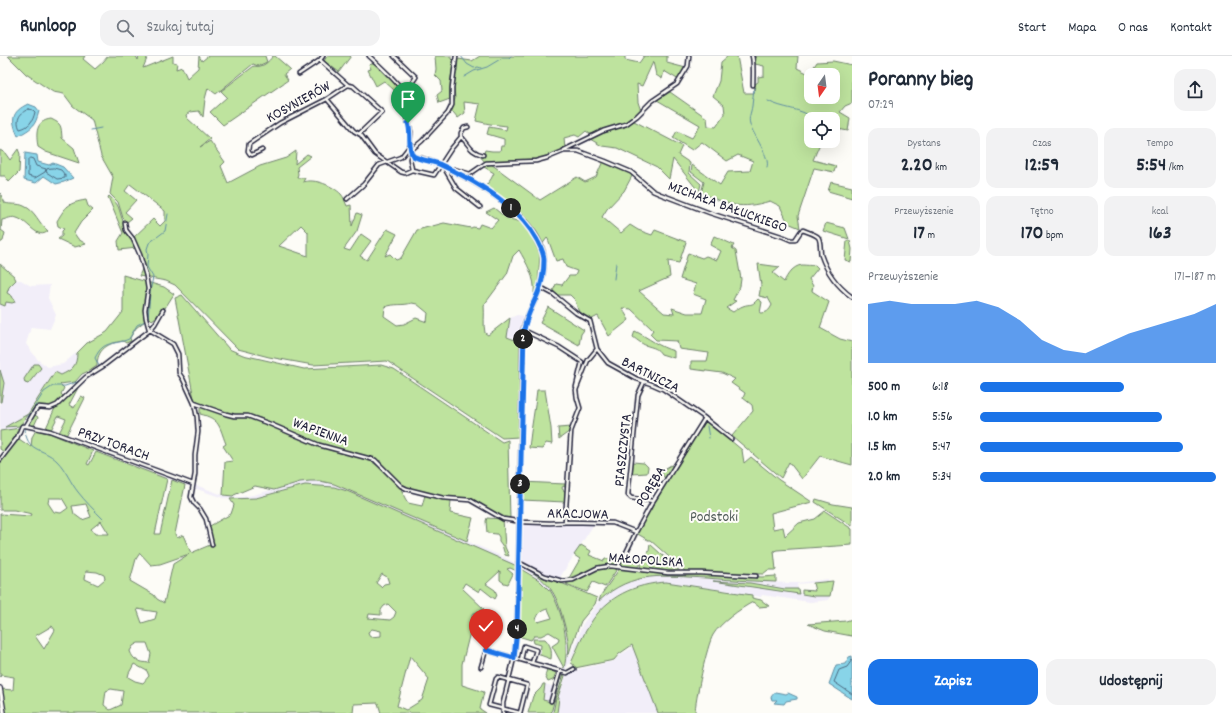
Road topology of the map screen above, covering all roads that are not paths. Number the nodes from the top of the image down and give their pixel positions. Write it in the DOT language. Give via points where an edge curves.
graph roads {
  1 [pos="323,56"];
  2 [pos="369,56"];
  3 [pos="394,56"];
  4 [pos="456,56"];
  5 [pos="689,56"];
  6 [pos="752,56"];
  7 [pos="320,60"];
  8 [pos="299,74"];
  9 [pos="348,85"];
  10 [pos="753,85"];
  11 [pos="405,93"];
  12 [pos="327,99"];
  13 [pos="468,127"];
  14 [pos="359,134"];
  15 [pos="461,137"];
  16 [pos="410,149"];
  17 [pos="262,150"];
  18 [pos="564,151"];
  19 [pos="412,154"];
  20 [pos="483,155"];
  21 [pos="387,162"];
  22 [pos="440,165"];
  23 [pos="446,168"];
  24 [pos="412,170"];
  25 [pos="452,171"];
  26 [pos="347,199"];
  27 [pos="480,207"];
  28 [pos="126,223"];
  29 [pos="540,287"];
  30 [pos="852,297"];
  31 [pos="163,310"];
  32 [pos="150,330"];
  33 [pos="524,330"];
  34 [pos="597,349"];
  35 [pos="644,382"];
  36 [pos="576,390"];
  37 [pos="194,403"];
  38 [pos="705,418"];
  39 [pos="26,426"];
  40 [pos="731,438"];
  41 [pos="0,460"];
  42 [pos="193,484"];
  43 [pos="653,501"];
  44 [pos="519,521"];
  45 [pos="565,522"];
  46 [pos="636,532"];
  47 [pos="212,545"];
  48 [pos="518,562"];
  49 [pos="618,566"];
  50 [pos="756,576"];
  51 [pos="514,658"];
  52 [pos="521,660"];
  53 [pos="532,663"];
  54 [pos="481,667"];
  55 [pos="574,669"];
  56 [pos="560,671"];
  57 [pos="508,680"];
  58 [pos="0,688"];
  59 [pos="551,701"];
  60 [pos="502,708"];
  61 [pos="4,713"];
  62 [pos="503,713"];
  1 -- 7 [label="street"];
  2 -- 11 [label="street"];
  3 -- 11 [label="street" via="416,77"];
  4 -- 16 [label="street" via="452,105 448,113 422,141"];
  5 -- 18 [label="street" via="688,66 677,84 652,101 638,116"];
  6 -- 10 [label="street"];
  7 -- 8 [label="street"];
  7 -- 9 [label="street, KOSYNIERÓW"];
  9 -- 12 [label="street, KOSYNIERÓW"];
  9 -- 14 [label="street" via="353,86 382,112"];
  11 -- 16 [label="street" via="411,132"];
  12 -- 14 [label="street" via="354,132"];
  12 -- 17 [label="street, KOSYNIERÓW" via="282,122 249,144 248,151 252,155"];
  13 -- 15 [label="street" via="460,133"];
  14 -- 21 [label="street" via="375,154"];
  15 -- 20 [label="street" via="470,149"];
  15 -- 22 [label="street"];
  16 -- 19 [label="street"];
  16 -- 21 [label="street" via="400,157"];
  18 -- 25 [label="street, MICHAŁA BAŁUCKIEGO" via="536,161 486,163 470,174 456,169"];
  18 -- 30 [label="street, MICHAŁA BAŁUCKIEGO" via="582,152 618,166 631,172 653,191 717,216 792,240 804,230 817,236 821,254 831,277"];
  19 -- 22 [label="street"];
  19 -- 24 [label="street"];
  21 -- 24 [label="street" via="401,172"];
  21 -- 26 [label="street" via="377,166 364,184"];
  22 -- 23 [label="street"];
  22 -- 24 [label="street" via="434,175"];
  23 -- 25 [label="street"];
  23 -- 27 [label="street" via="456,188"];
  25 -- 29 [label="street" via="507,204 529,227 543,255"];
  28 -- 32 [label="street" via="126,230 140,255 147,283 145,310"];
  29 -- 33 [label="street" via="527,316"];
  29 -- 34 [label="street, BARTNICZA" via="590,321"];
  31 -- 32 [label="street"];
  32 -- 37 [label="street" via="173,344 178,354 179,373"];
  32 -- 39 [label="street" via="86,377 57,405 36,409"];
  33 -- 36 [label="street" via="559,347 582,362"];
  33 -- 44 [label="street"];
  34 -- 35 [label="street, BARTNICZA" via="608,363"];
  34 -- 36 [label="street" via="588,360"];
  35 -- 38 [label="street, BARTNICZA" via="658,386"];
  35 -- 43 [label="street, PIASZCZYSTA" via="638,395 628,495 631,498"];
  36 -- 45 [label="street" via="580,408 571,431"];
  37 -- 42 [label="street" via="198,432"];
  37 -- 44 [label="street, WAPIENNA" via="234,416 259,419 319,445 375,460 407,489 443,498 470,500 503,519"];
  38 -- 40 [label="street, BARTNICZA"];
  38 -- 43 [label="street, PORĘBA"];
  39 -- 41 [label="street" via="22,426 17,438"];
  39 -- 42 [label="street, PRZY TORACH" via="50,431"];
  42 -- 47 [label="street" via="190,494 204,514"];
  43 -- 46 [label="street, PORĘBA"];
  44 -- 45 [label="street, AKACJOWA"];
  44 -- 48 [label="street"];
  45 -- 46 [label="street, AKACJOWA" via="613,523"];
  46 -- 49 [label="street, PORĘBA"];
  48 -- 49 [label="street, MAŁOPOLSKA" via="545,576 562,581 573,580 597,568"];
  48 -- 51 [label="street"];
  49 -- 50 [label="street, MAŁOPOLSKA" via="648,572"];
  51 -- 52 [label="street"];
  51 -- 54 [label="street" via="486,650"];
  51 -- 57 [label="street"];
  52 -- 53 [label="street"];
  52 -- 53 [label="street" via="524,646 536,650"];
  53 -- 56 [label="street"];
  55 -- 56 [label="street"];
  56 -- 59 [label="street"];
  57 -- 60 [label="street"];
  57 -- 60 [label="street" via="497,678 489,705"];
  57 -- 60 [label="street" via="527,685 520,713"];
  58 -- 61 [label="main road"];
  60 -- 62 [label="street"];
}
